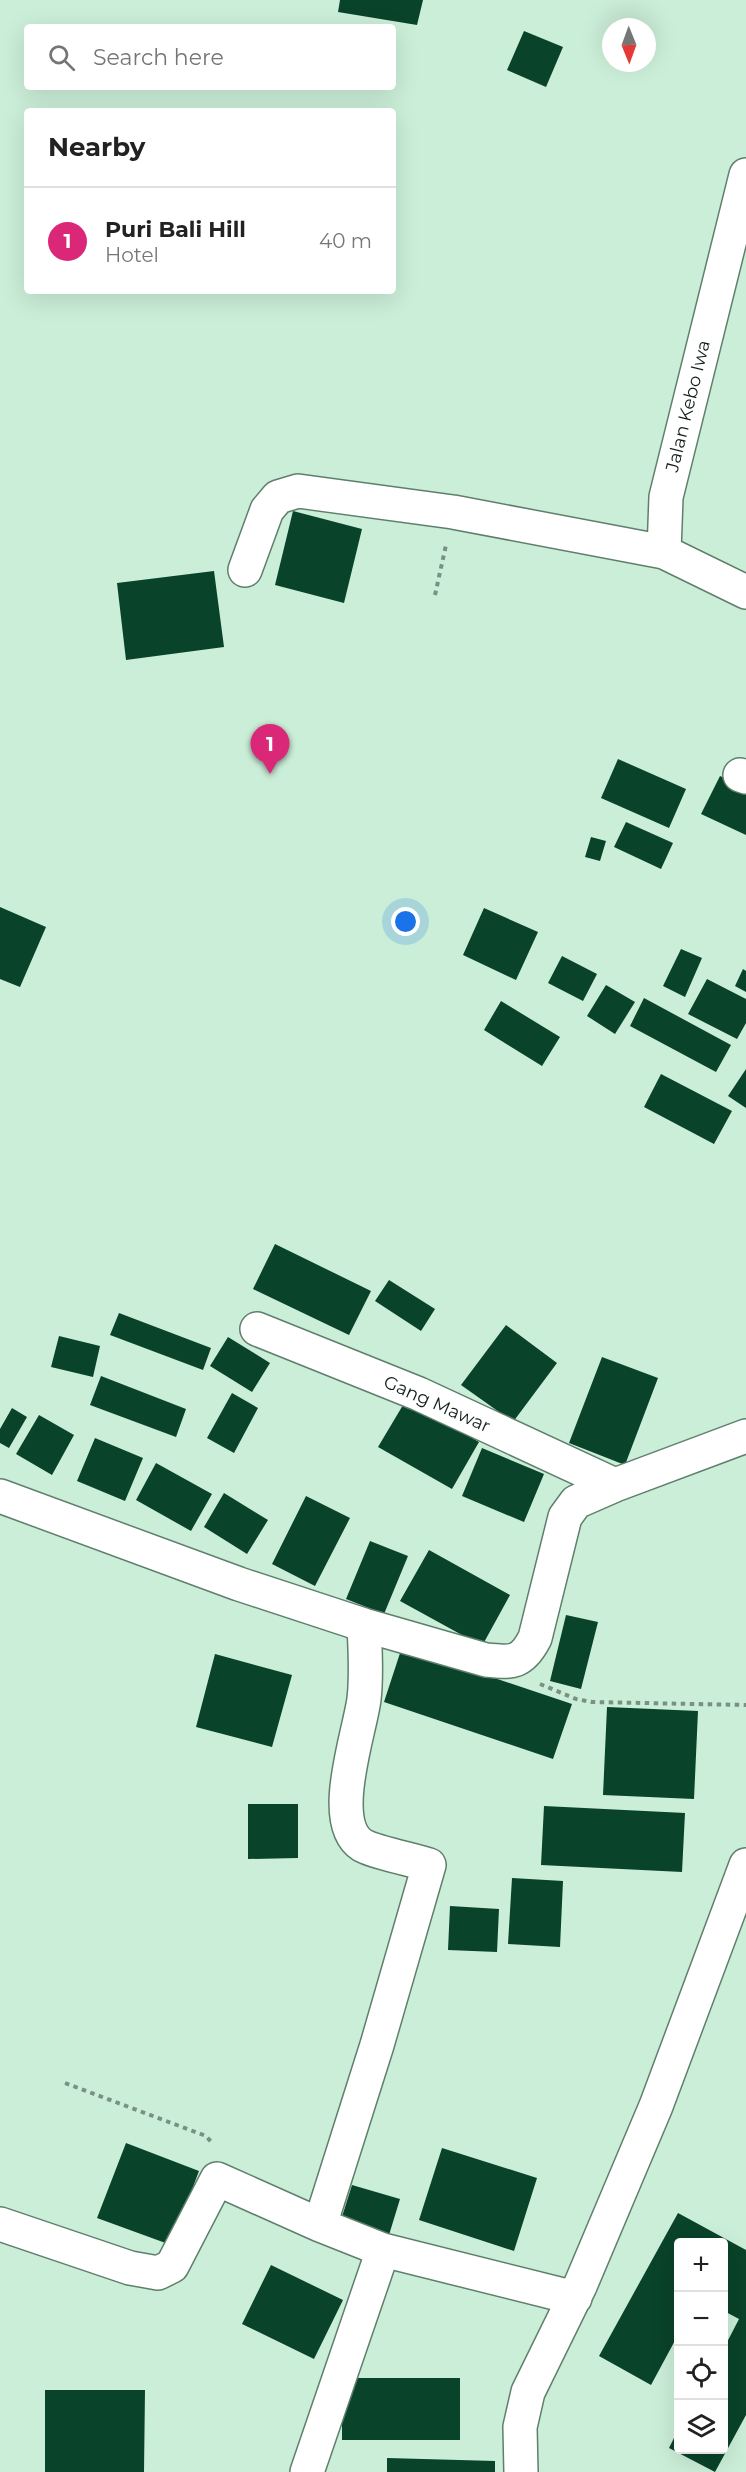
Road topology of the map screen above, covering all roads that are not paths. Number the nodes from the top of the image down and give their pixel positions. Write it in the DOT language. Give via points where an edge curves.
graph roads {
  1 [pos="746,174"];
  2 [pos="664,552"];
  3 [pos="245,570"];
  4 [pos="746,592"];
  5 [pos="257,1329"];
  6 [pos="746,1436"];
  7 [pos="615,1485"];
  8 [pos="0,1496"];
  9 [pos="364,1625"];
  10 [pos="746,1865"];
  11 [pos="0,2224"];
  12 [pos="320,2225"];
  13 [pos="383,2250"];
  14 [pos="575,2298"];
  15 [pos="307,2472"];
  16 [pos="521,2472"];
  1 -- 2 [label="street, Jalan Kebo Iwa" via="666,497"];
  2 -- 3 [label="street" via="453,512 298,491 278,496 267,510"];
  2 -- 4 [label="street"];
  5 -- 7 [label="street, Gang Mawar" via="419,1394"];
  6 -- 7 [label="street"];
  7 -- 9 [label="street" via="576,1502 565,1518 536,1638 517,1660 486,1660"];
  8 -- 9 [label="street" via="239,1584"];
  9 -- 12 [label="street" via="364,1699 346,1788 352,1834 363,1845 429,1865"];
  10 -- 14 [label="street" via="656,2106"];
  11 -- 12 [label="street" via="130,2268 158,2273 172,2266 217,2179"];
  12 -- 13 [label="street"];
  13 -- 14 [label="street"];
  13 -- 15 [label="street"];
  14 -- 16 [label="street" via="528,2392 520,2427"];
}
